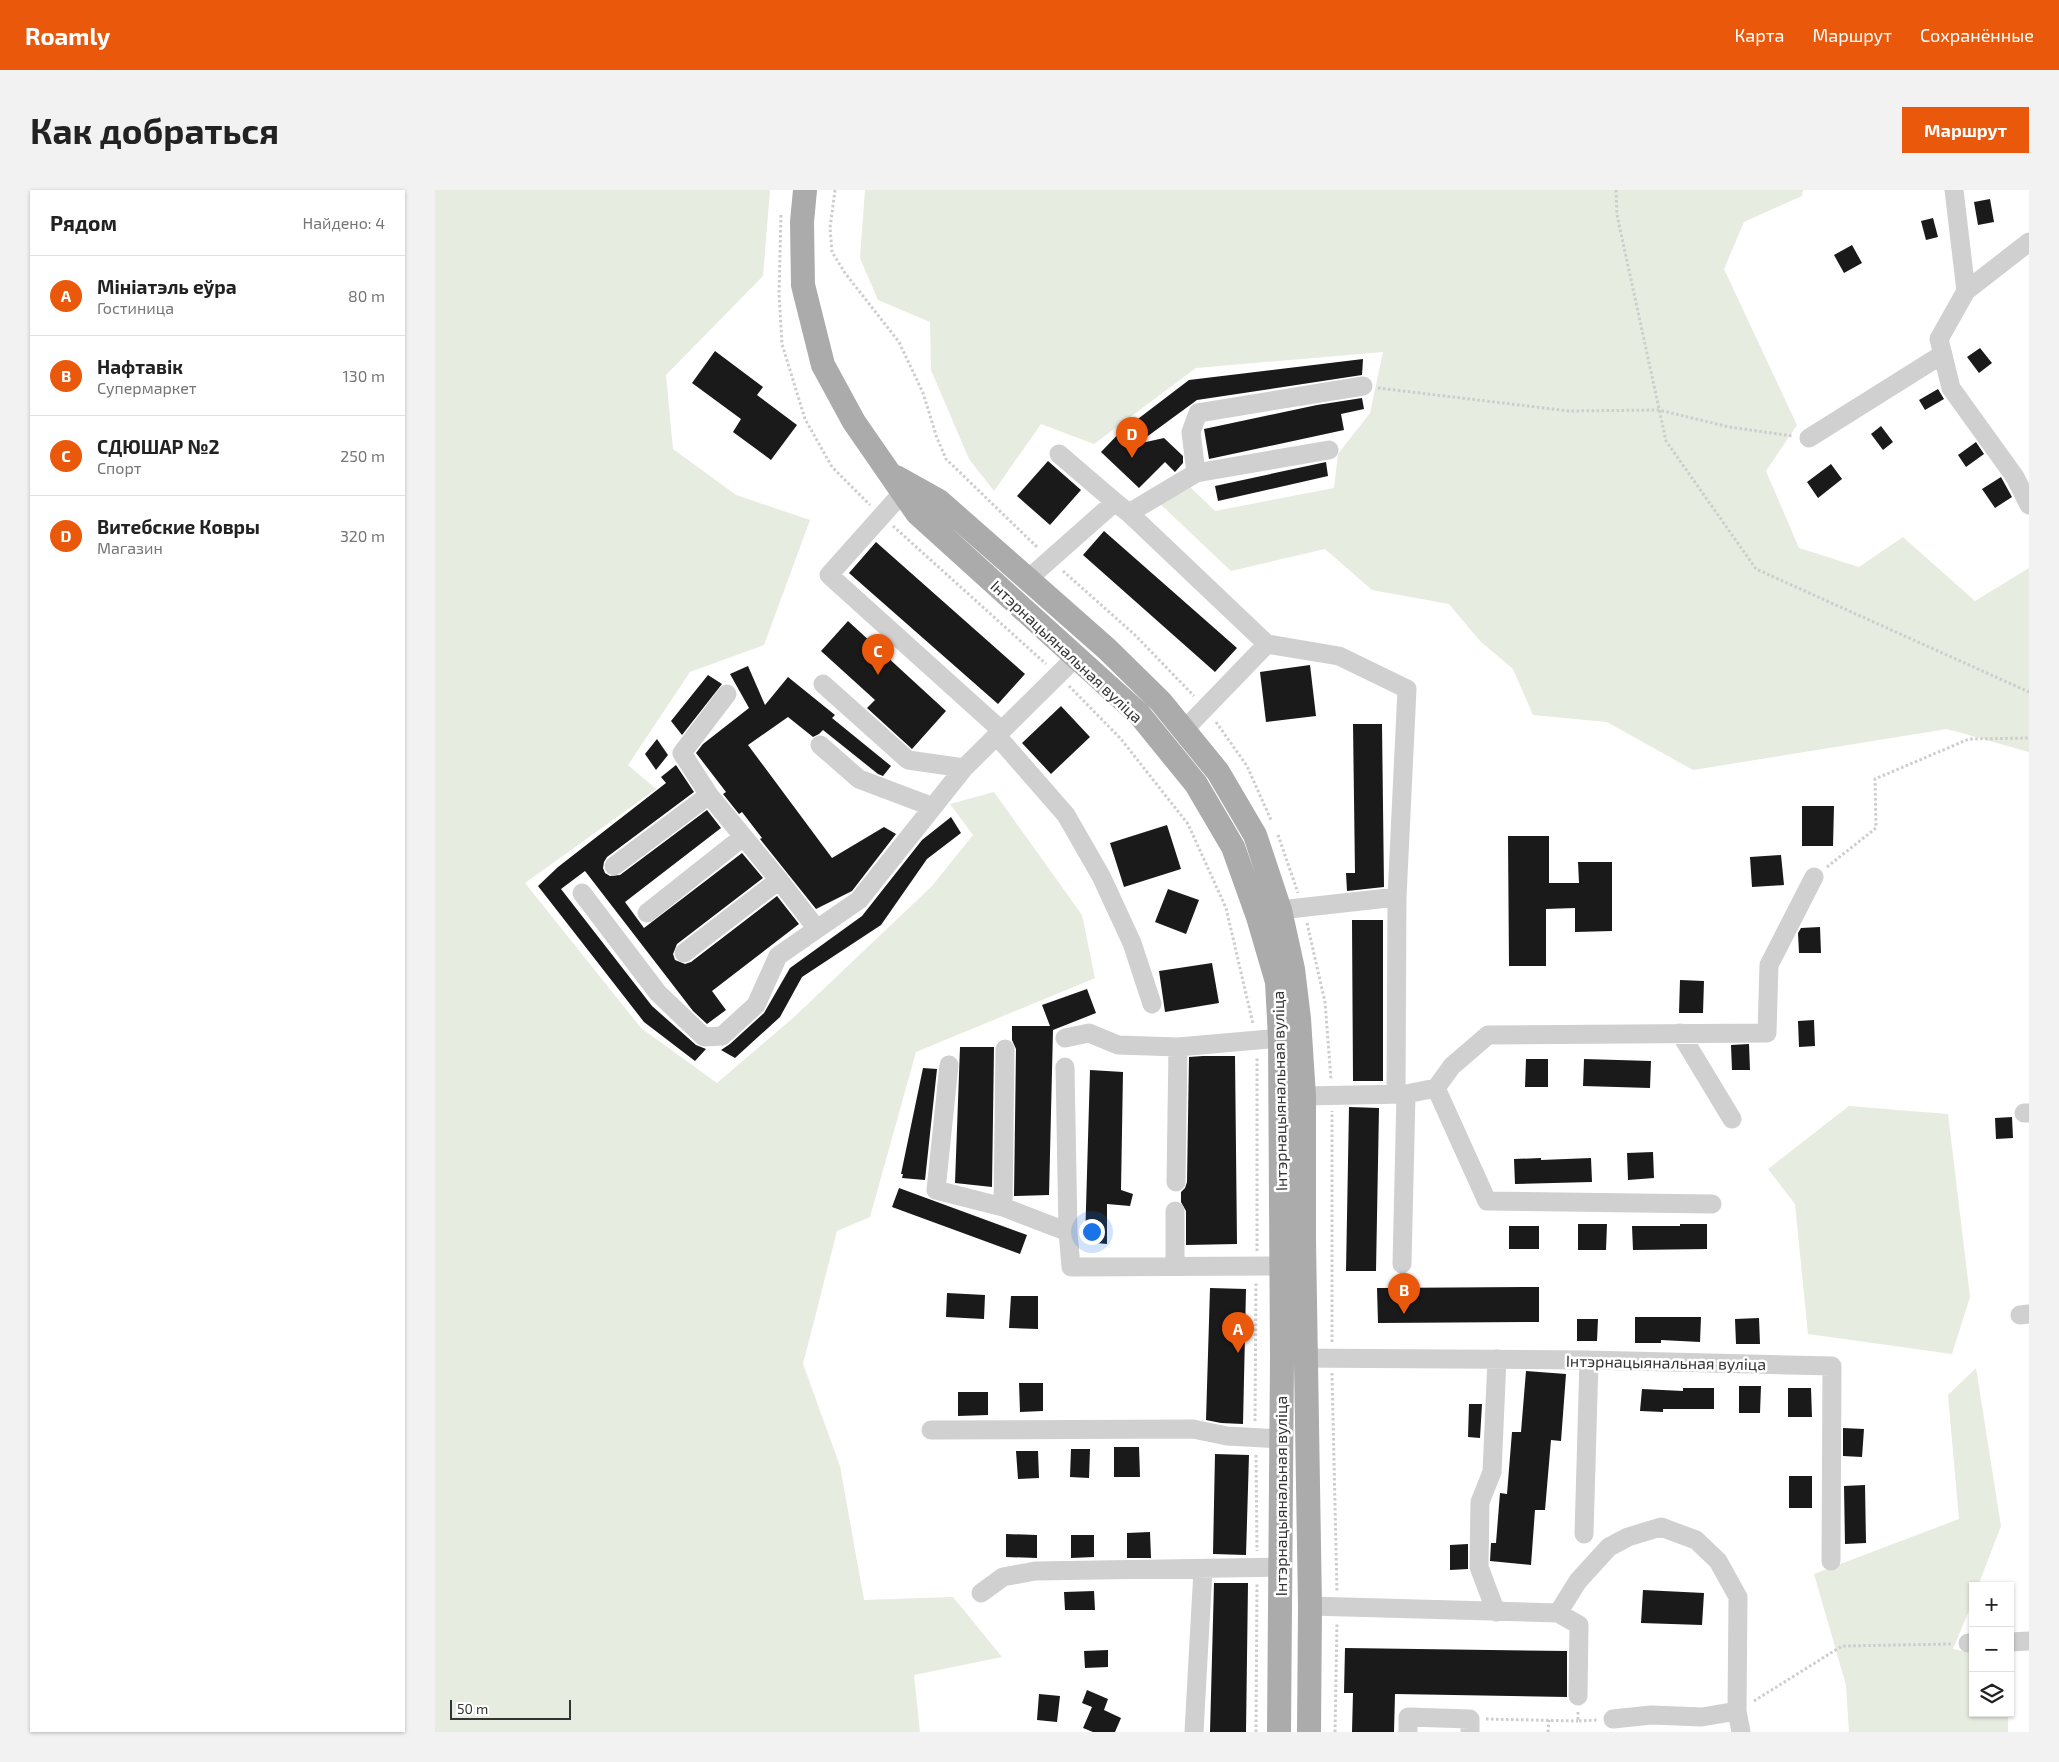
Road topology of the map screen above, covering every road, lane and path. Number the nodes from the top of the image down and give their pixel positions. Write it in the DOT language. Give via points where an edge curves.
graph roads {
  1 [pos="805,190"];
  2 [pos="835,190"];
  3 [pos="1616,190"];
  4 [pos="1954,190"];
  5 [pos="781,214"];
  6 [pos="2029,242"];
  7 [pos="1966,292"];
  8 [pos="1943,354"];
  9 [pos="1363,386"];
  10 [pos="1659,410"];
  11 [pos="1809,438"];
  12 [pos="1329,450"];
  13 [pos="1059,454"];
  14 [pos="1196,473"];
  15 [pos="897,483"];
  16 [pos="2029,505"];
  17 [pos="1122,507"];
  18 [pos="881,516"];
  19 [pos="1051,560"];
  20 [pos="1028,579"];
  21 [pos="1267,644"];
  22 [pos="1075,658"];
  23 [pos="1058,675"];
  24 [pos="823,684"];
  25 [pos="2029,692"];
  26 [pos="727,694"];
  27 [pos="1206,708"];
  28 [pos="1184,730"];
  29 [pos="999,733"];
  30 [pos="2029,738"];
  31 [pos="820,745"];
  32 [pos="964,768"];
  33 [pos="709,795"];
  34 [pos="933,807"];
  35 [pos="1273,824"];
  36 [pos="1276,832"];
  37 [pos="743,837"];
  38 [pos="614,866"];
  39 [pos="1815,877"];
  40 [pos="779,880"];
  41 [pos="582,893"];
  42 [pos="1397,897"];
  43 [pos="1281,912"];
  44 [pos="647,913"];
  45 [pos="817,930"];
  46 [pos="685,953"];
  47 [pos="1152,1004"];
  48 [pos="1680,1033"];
  49 [pos="1065,1038"];
  50 [pos="1269,1039"];
  51 [pos="1178,1047"];
  52 [pos="1005,1048"];
  53 [pos="949,1065"];
  54 [pos="1065,1067"];
  55 [pos="1436,1088"];
  56 [pos="1401,1094"];
  57 [pos="1332,1095"];
  58 [pos="1304,1096"];
  59 [pos="1732,1119"];
  60 [pos="1176,1182"];
  61 [pos="1713,1204"];
  62 [pos="1003,1207"];
  63 [pos="1175,1211"];
  64 [pos="1068,1232"];
  65 [pos="1403,1264"];
  66 [pos="1175,1266"];
  67 [pos="1256,1266"];
  68 [pos="1281,1266"];
  69 [pos="1306,1357"];
  70 [pos="1332,1357"];
  71 [pos="1282,1358"];
  72 [pos="1497,1359"];
  73 [pos="1589,1360"];
  74 [pos="931,1430"];
  75 [pos="1255,1438"];
  76 [pos="1280,1439"];
  77 [pos="1584,1534"];
  78 [pos="1831,1561"];
  79 [pos="1268,1568"];
  80 [pos="1203,1570"];
  81 [pos="981,1593"];
  82 [pos="1310,1606"];
  83 [pos="1337,1606"];
  84 [pos="1496,1612"];
  85 [pos="1558,1613"];
  86 [pos="2029,1641"];
  87 [pos="2014,1642"];
  88 [pos="1969,1643"];
  89 [pos="1578,1696"];
  90 [pos="1737,1712"];
  91 [pos="1613,1719"];
  92 [pos="1549,1720"];
  93 [pos="1578,1720"];
  94 [pos="1470,1726"];
  95 [pos="1195,1732"];
  96 [pos="1256,1732"];
  97 [pos="1279,1732"];
  98 [pos="1309,1732"];
  99 [pos="1335,1732"];
  100 [pos="1408,1732"];
  101 [pos="1548,1732"];
  102 [pos="1741,1732"];
  1 -- 15 [label="main road, Інтэрнацыянальная вуліца" via="801,222 803,285 823,365 854,422"];
  2 -- 19 [label="path" via="830,228 832,252 899,342 923,393 946,459"];
  3 -- 10 [label="path" via="1617,215"];
  4 -- 7 [label="street"];
  5 -- 18 [label="path" via="779,294 782,344 805,419 832,467"];
  6 -- 7 [label="street"];
  7 -- 8 [label="street" via="1939,339"];
  8 -- 11 [label="street"];
  8 -- 16 [label="street" via="1951,388 2015,477"];
  9 -- 10 [label="path" via="1569,410"];
  9 -- 14 [label="street" via="1198,413 1191,432"];
  10 -- 11 [label="path" via="1729,428"];
  10 -- 25 [label="path" via="1666,441 1756,569"];
  12 -- 14 [label="street"];
  13 -- 17 [label="street"];
  14 -- 17 [label="street"];
  15 -- 18 [label="street"];
  15 -- 20 [label="main road, Інтэрнацыянальная вуліца" via="939,501"];
  15 -- 22 [label="main road, Інтэрнацыянальная вуліца" via="917,513"];
  17 -- 19 [label="street"];
  17 -- 21 [label="street"];
  18 -- 23 [label="path"];
  18 -- 29 [label="street" via="829,574"];
  19 -- 20 [label="street"];
  19 -- 27 [label="path" via="1135,635"];
  20 -- 28 [label="main road, Інтэрнацыянальная вуліца" via="1107,649 1161,702"];
  21 -- 27 [label="street"];
  21 -- 42 [label="street" via="1339,656 1407,690"];
  22 -- 23 [label="street"];
  22 -- 43 [label="main road, Інтэрнацыянальная вуліца" via="1139,714 1196,784 1233,847"];
  23 -- 29 [label="street"];
  23 -- 50 [label="path" via="1121,739 1188,824 1225,908"];
  24 -- 32 [label="street" via="908,760"];
  26 -- 33 [label="street" via="683,753"];
  27 -- 28 [label="street"];
  27 -- 35 [label="path" via="1247,766"];
  28 -- 43 [label="main road, Інтэрнацыянальная вуліца" via="1218,772 1255,835"];
  29 -- 32 [label="street"];
  29 -- 47 [label="street" via="1066,815 1101,876 1132,944"];
  30 -- 39 [label="path" via="1969,739 1875,779 1876,828"];
  31 -- 34 [label="street" via="859,779"];
  32 -- 34 [label="street"];
  33 -- 37 [label="street"];
  33 -- 38 [label="street"];
  34 -- 45 [label="street" via="859,900"];
  36 -- 43 [label="path"];
  37 -- 40 [label="street"];
  37 -- 44 [label="street"];
  39 -- 48 [label="street" via="1769,965 1767,1033"];
  40 -- 45 [label="street"];
  40 -- 46 [label="street"];
  41 -- 45 [label="street" via="659,993 704,1037 722,1036 756,1005 778,956"];
  42 -- 43 [label="street"];
  42 -- 56 [label="street"];
  43 -- 50 [label="main road, Інтэрнацыянальная вуліца" via="1277,982"];
  43 -- 57 [label="path" via="1325,1002"];
  43 -- 58 [label="main road, Інтэрнацыянальная вуліца" via="1294,977"];
  48 -- 55 [label="street" via="1487,1036 1452,1066"];
  48 -- 59 [label="street"];
  49 -- 51 [label="street" via="1089,1033 1118,1044"];
  50 -- 51 [label="street"];
  50 -- 67 [label="path"];
  50 -- 68 [label="main road, Інтэрнацыянальная вуліца"];
  51 -- 60 [label="street"];
  52 -- 62 [label="street"];
  53 -- 62 [label="street" via="936,1190"];
  54 -- 64 [label="street"];
  55 -- 56 [label="street"];
  55 -- 61 [label="street" via="1487,1201"];
  56 -- 57 [label="street"];
  56 -- 65 [label="street"];
  57 -- 58 [label="street"];
  57 -- 70 [label="path"];
  58 -- 69 [label="main road, Інтэрнацыянальная вуліца"];
  62 -- 64 [label="street"];
  63 -- 66 [label="street"];
  64 -- 66 [label="street" via="1071,1267"];
  66 -- 67 [label="street"];
  67 -- 68 [label="street"];
  67 -- 75 [label="path"];
  68 -- 71 [label="main road, Інтэрнацыянальная вуліца"];
  69 -- 70 [label="street, Інтэрнацыянальная вуліца"];
  69 -- 71 [label="street"];
  69 -- 82 [label="main road, Інтэрнацыянальная вуліца"];
  70 -- 72 [label="street, Інтэрнацыянальная вуліца"];
  70 -- 83 [label="path"];
  71 -- 76 [label="main road, Інтэрнацыянальная вуліца"];
  72 -- 73 [label="street, Інтэрнацыянальная вуліца"];
  72 -- 84 [label="street" via="1492,1472 1480,1502 1479,1567"];
  73 -- 77 [label="street"];
  73 -- 78 [label="street, Інтэрнацыянальная вуліца" via="1832,1366"];
  74 -- 75 [label="street" via="1193,1429"];
  75 -- 76 [label="street"];
  75 -- 79 [label="path"];
  76 -- 79 [label="main road, Інтэрнацыянальная вуліца"];
  79 -- 80 [label="street"];
  79 -- 96 [label="path"];
  79 -- 97 [label="main road, Інтэрнацыянальная вуліца"];
  80 -- 81 [label="street" via="1035,1571 1003,1577"];
  80 -- 95 [label="street"];
  82 -- 83 [label="street"];
  82 -- 98 [label="main road, Інтэрнацыянальная вуліца"];
  83 -- 84 [label="street"];
  83 -- 99 [label="path"];
  84 -- 85 [label="street"];
  85 -- 89 [label="street" via="1579,1625"];
  85 -- 90 [label="street" via="1578,1581 1609,1547 1628,1537 1661,1527 1696,1540 1718,1561 1738,1597"];
  86 -- 87 [label="street"];
  88 -- 90 [label="path" via="1841,1646"];
  90 -- 91 [label="street"];
  90 -- 102 [label="street"];
  92 -- 93 [label="path"];
  92 -- 94 [label="path"];
  92 -- 101 [label="path"];
  94 -- 100 [label="street" via="1408,1717"];
}
